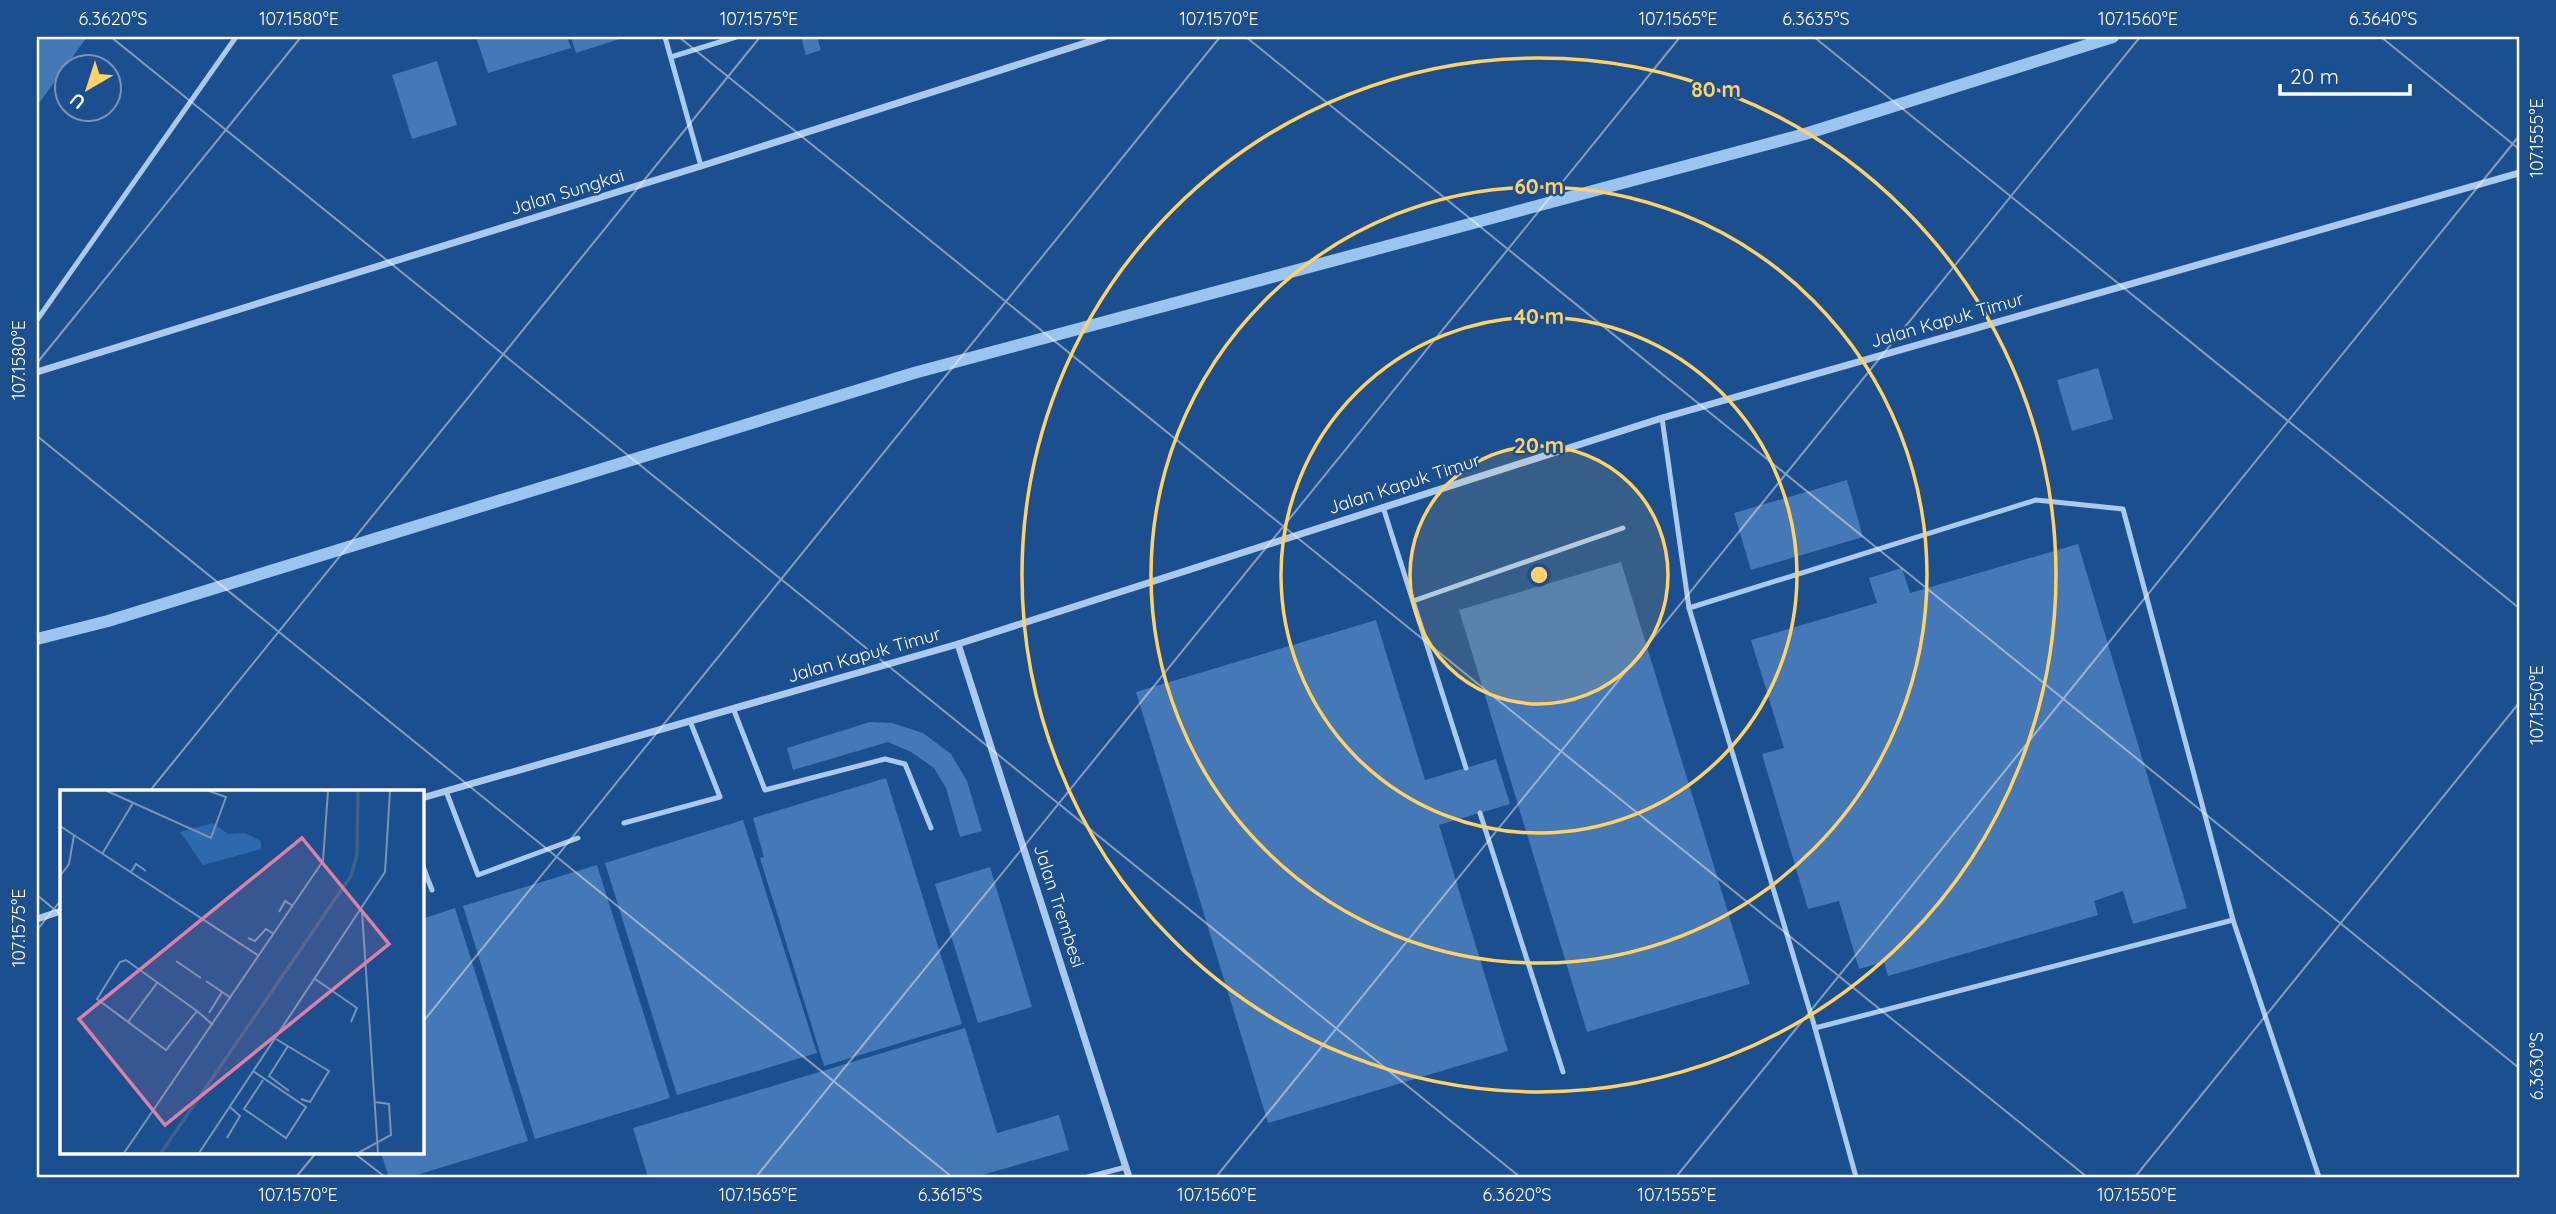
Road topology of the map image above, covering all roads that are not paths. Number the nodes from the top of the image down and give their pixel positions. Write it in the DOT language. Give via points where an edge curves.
graph roads {
  1 [pos="236,37"];
  2 [pos="665,37"];
  3 [pos="736,37"];
  4 [pos="1104,37"];
  5 [pos="671,57"];
  6 [pos="701,166"];
  7 [pos="2519,173"];
  8 [pos="37,320"];
  9 [pos="37,372"];
  10 [pos="1662,418"];
  11 [pos="1383,507"];
  12 [pos="1623,528"];
  13 [pos="1413,601"];
  14 [pos="1689,608"];
  15 [pos="958,644"];
  16 [pos="733,709"];
  17 [pos="690,721"];
  18 [pos="1466,768"];
  19 [pos="446,791"];
  20 [pos="424,797"];
  21 [pos="1480,813"];
  22 [pos="624,823"];
  23 [pos="931,828"];
  24 [pos="578,838"];
  25 [pos="424,869"];
  26 [pos="432,890"];
  27 [pos="60,911"];
  28 [pos="37,919"];
  29 [pos="2234,920"];
  30 [pos="1815,1028"];
  31 [pos="1563,1072"];
  32 [pos="1126,1167"];
  33 [pos="1088,1177"];
  34 [pos="1129,1177"];
  35 [pos="1856,1177"];
  36 [pos="2319,1177"];
  1 -- 8 [label="lane"];
  2 -- 5 [label="lane"];
  3 -- 5 [label="lane"];
  4 -- 6 [label="street, Jalan Sungkai"];
  5 -- 6 [label="lane"];
  6 -- 9 [label="street, Jalan Sungkai"];
  7 -- 10 [label="street, Jalan Kapuk Timur"];
  10 -- 11 [label="street, Jalan Kapuk Timur"];
  10 -- 14 [label="lane"];
  11 -- 13 [label="lane"];
  11 -- 15 [label="street, Jalan Kapuk Timur"];
  12 -- 13 [label="lane"];
  13 -- 18 [label="lane"];
  14 -- 29 [label="lane" via="2036,500 2123,509"];
  14 -- 30 [label="lane"];
  15 -- 16 [label="street, Jalan Kapuk Timur"];
  15 -- 32 [label="street, Jalan Trembesi"];
  16 -- 17 [label="street, Jalan Kapuk Timur"];
  16 -- 23 [label="lane" via="765,790 885,759 905,764"];
  17 -- 19 [label="street, Jalan Kapuk Timur"];
  17 -- 22 [label="lane" via="720,797"];
  19 -- 20 [label="street, Jalan Kapuk Timur"];
  19 -- 24 [label="lane" via="478,875"];
  21 -- 31 [label="lane"];
  25 -- 26 [label="lane"];
  27 -- 28 [label="street"];
  29 -- 30 [label="lane"];
  29 -- 36 [label="lane"];
  30 -- 35 [label="lane"];
  32 -- 33 [label="lane"];
  32 -- 34 [label="street, Jalan Trembesi"];
}
